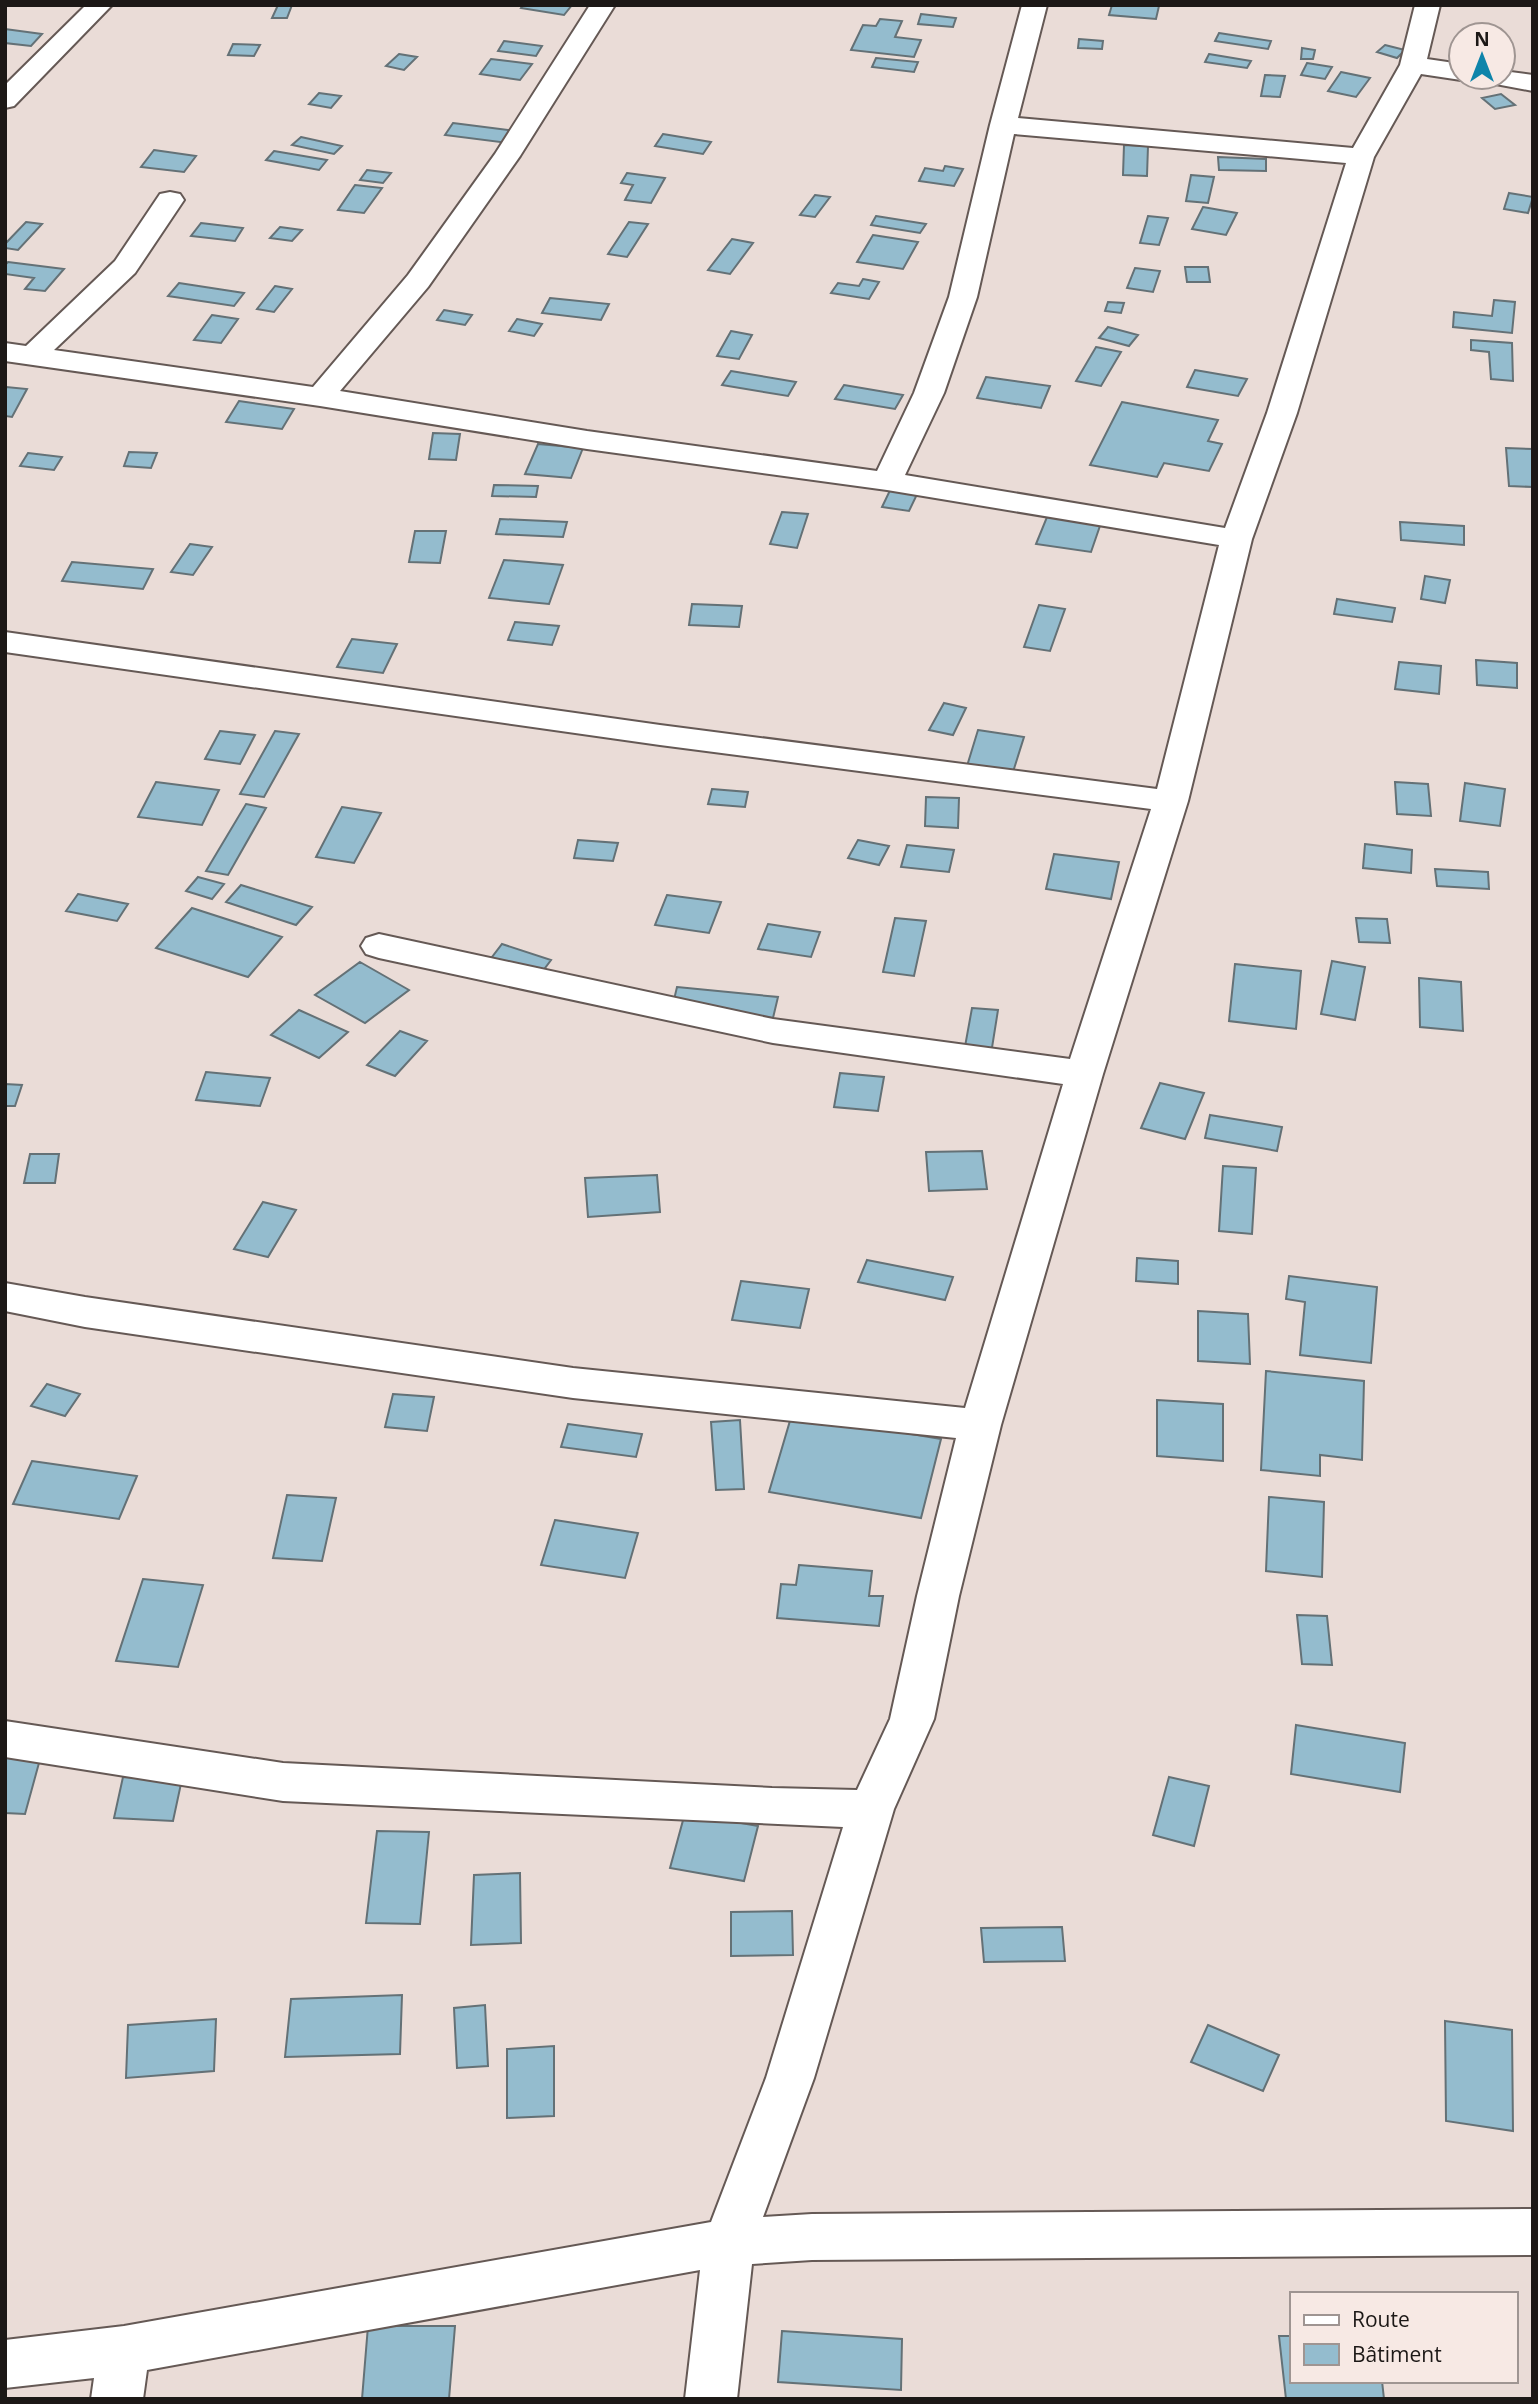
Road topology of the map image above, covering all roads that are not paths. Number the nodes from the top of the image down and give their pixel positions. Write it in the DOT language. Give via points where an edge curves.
graph roads {
  1 [pos="100,5"];
  2 [pos="603,5"];
  3 [pos="1035,5"];
  4 [pos="1428,5"];
  5 [pos="1413,65"];
  6 [pos="1447,70"];
  7 [pos="5,100"];
  8 [pos="1003,125"];
  9 [pos="1361,157"];
  10 [pos="170,200"];
  11 [pos="19,354"];
  12 [pos="320,397"];
  13 [pos="887,481"];
  14 [pos="1236,539"];
  15 [pos="5,642"];
  16 [pos="1171,801"];
  17 [pos="379,946"];
  18 [pos="1084,1074"];
  19 [pos="5,1297"];
  20 [pos="980,1425"];
  21 [pos="5,1739"];
  22 [pos="871,1809"];
  23 [pos="1533,2232"];
  24 [pos="729,2242"];
  25 [pos="5,2364"];
  26 [pos="120,2375"];
  27 [pos="711,2399"];
  1 -- 7 [label="street"];
  2 -- 12 [label="street" via="507,156 418,281"];
  3 -- 8 [label="street"];
  4 -- 5 [label="street"];
  5 -- 6 [label="street"];
  5 -- 9 [label="street"];
  8 -- 9 [label="street"];
  8 -- 13 [label="street" via="962,297 929,393"];
  9 -- 14 [label="street" via="1282,413"];
  10 -- 11 [label="street" via="125,267"];
  11 -- 12 [label="street"];
  12 -- 13 [label="street"];
  13 -- 14 [label="street"];
  14 -- 16 [label="street"];
  15 -- 16 [label="street" via="660,736"];
  16 -- 18 [label="street"];
  17 -- 18 [label="street" via="772,1031"];
  18 -- 20 [label="street"];
  19 -- 20 [label="street" via="573,1382"];
  20 -- 22 [label="street" via="912,1718"];
  21 -- 22 [label="street" via="284,1782"];
  22 -- 24 [label="street" via="790,2077"];
  23 -- 24 [label="street" via="812,2237"];
  24 -- 26 [label="street"];
  24 -- 27 [label="street"];
  25 -- 26 [label="street"];
}
